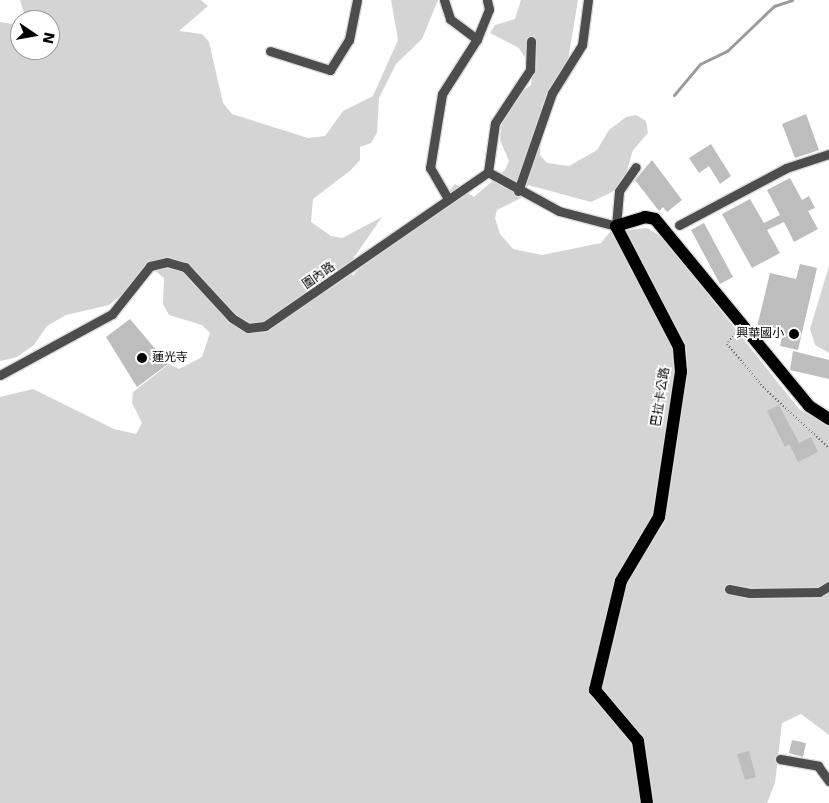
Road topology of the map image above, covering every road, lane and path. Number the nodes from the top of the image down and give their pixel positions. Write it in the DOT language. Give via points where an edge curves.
graph roads {
  1 [pos="357,0"];
  2 [pos="444,0"];
  3 [pos="487,0"];
  4 [pos="588,0"];
  5 [pos="477,39"];
  6 [pos="531,41"];
  7 [pos="270,51"];
  8 [pos="829,154"];
  9 [pos="636,166"];
  10 [pos="488,172"];
  11 [pos="518,191"];
  12 [pos="447,197"];
  13 [pos="679,225"];
  14 [pos="616,226"];
  15 [pos="742,327"];
  16 [pos="0,375"];
  17 [pos="829,419"];
  18 [pos="829,448"];
  19 [pos="829,586"];
  20 [pos="729,589"];
  21 [pos="780,759"];
  22 [pos="829,781"];
  23 [pos="647,803"];
  1 -- 7 [label="street" via="349,40 330,70"];
  2 -- 5 [label="street" via="450,19"];
  3 -- 5 [label="street" via="489,9"];
  4 -- 11 [label="street" via="582,45 552,93"];
  5 -- 12 [label="street" via="442,94 440,131 430,155 430,168"];
  6 -- 10 [label="street" via="530,70 495,123"];
  8 -- 13 [label="street" via="786,168"];
  9 -- 14 [label="street" via="619,191"];
  10 -- 11 [label="street"];
  10 -- 12 [label="street, 圍內路"];
  11 -- 14 [label="street" via="559,211"];
  12 -- 16 [label="street, 圍內路" via="326,287 265,326 248,328 232,318 184,267 167,262 150,266 112,314"];
  14 -- 15 [label="main road" via="644,217 655,219"];
  14 -- 23 [label="main road, 巴拉卡公路" via="679,347 681,372 659,517 621,581 595,690 638,741"];
  15 -- 17 [label="main road" via="809,406"];
  15 -- 18 [label="path" via="727,344 765,389"];
  19 -- 20 [label="street" via="819,592 750,593"];
  21 -- 22 [label="street" via="818,766"];
}
